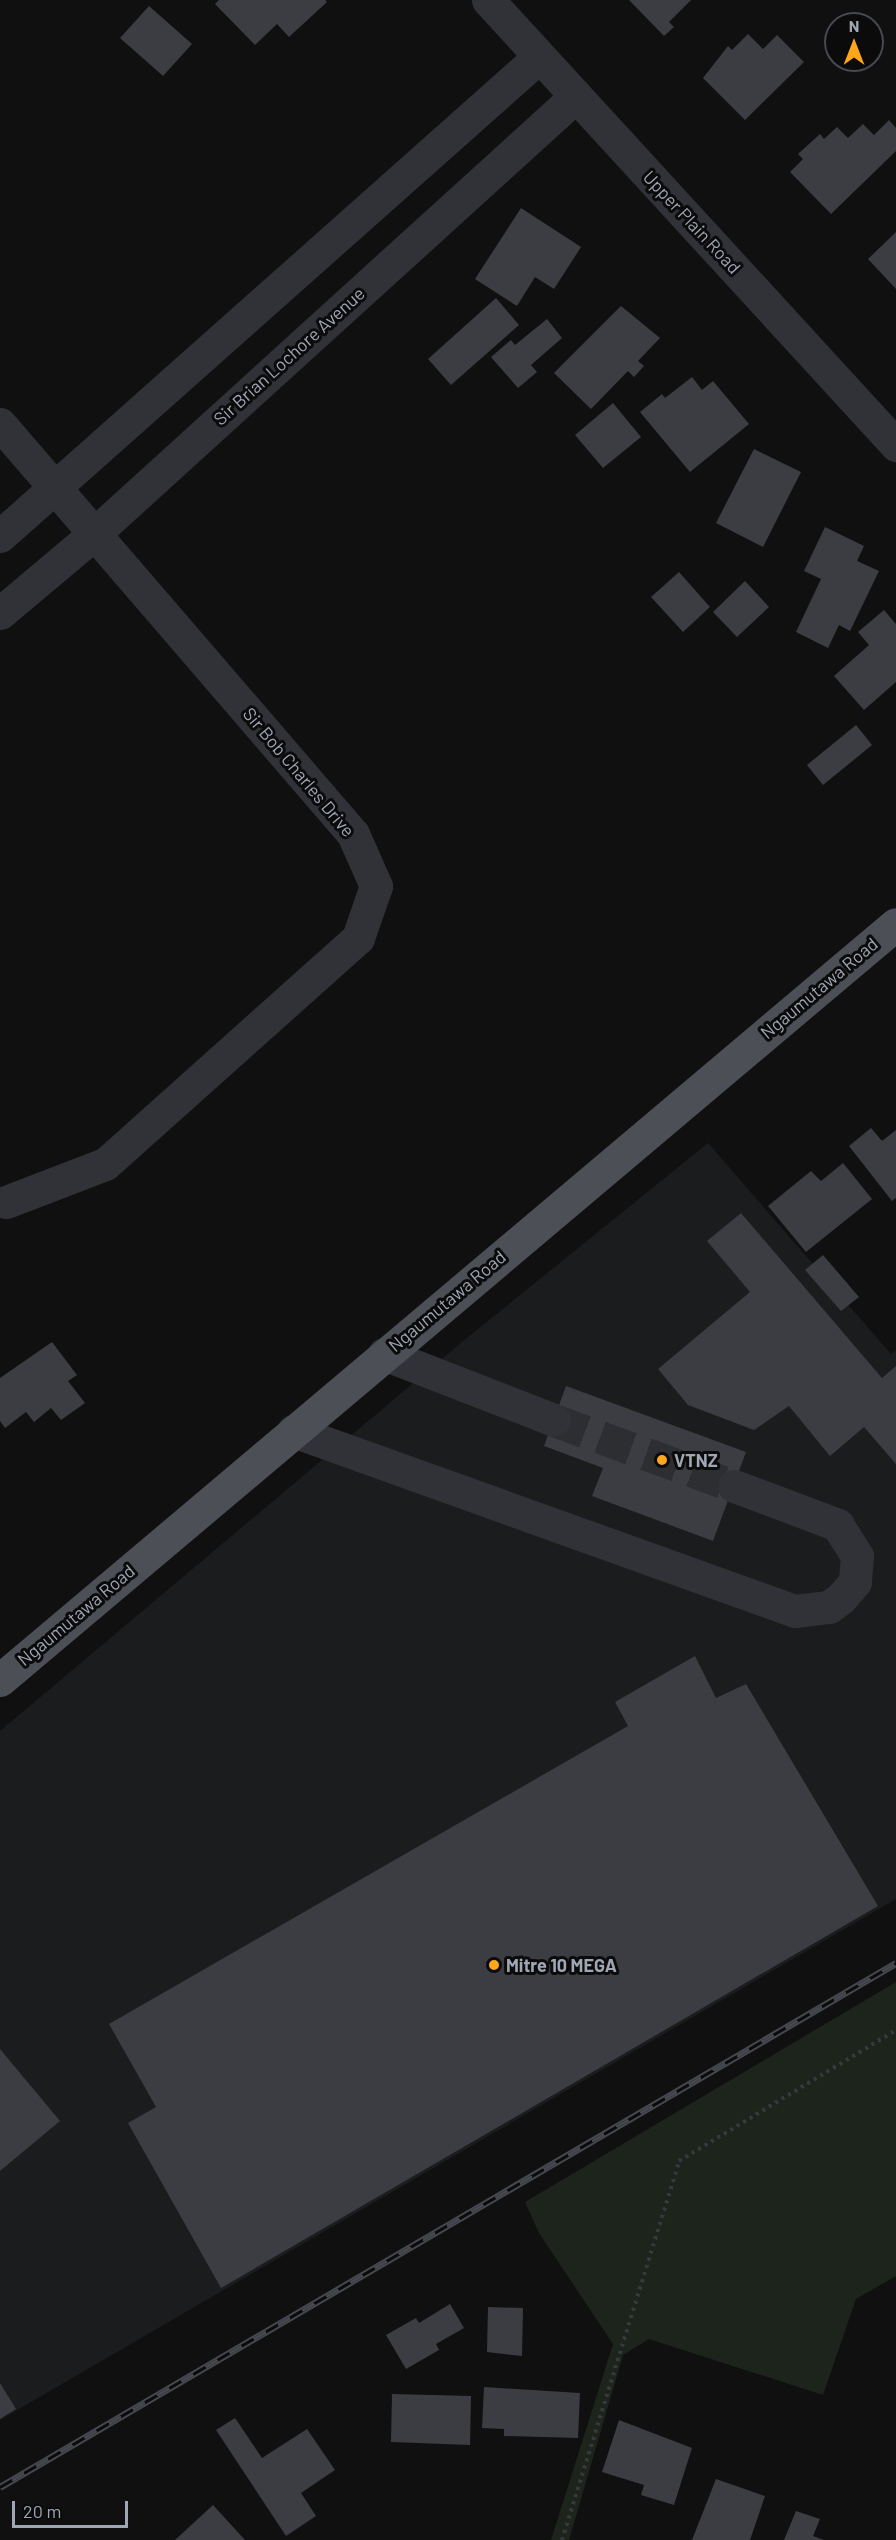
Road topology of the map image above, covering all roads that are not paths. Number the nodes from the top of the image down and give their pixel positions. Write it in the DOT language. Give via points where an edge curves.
graph roads {
  1 [pos="488,0"];
  2 [pos="539,57"];
  3 [pos="576,96"];
  4 [pos="0,424"];
  5 [pos="896,445"];
  6 [pos="56,490"];
  7 [pos="94,534"];
  8 [pos="0,536"];
  9 [pos="0,613"];
  10 [pos="896,924"];
  11 [pos="6,1202"];
  12 [pos="384,1354"];
  13 [pos="554,1420"];
  14 [pos="293,1431"];
  15 [pos="734,1486"];
  16 [pos="0,1680"];
  1 -- 2 [label="street, Upper Plain Road"];
  2 -- 3 [label="street, Upper Plain Road"];
  2 -- 6 [label="street"];
  3 -- 5 [label="street, Upper Plain Road"];
  3 -- 7 [label="street, Sir Brian Lochore Avenue"];
  4 -- 6 [label="street, Sir Bob Charles Drive"];
  6 -- 7 [label="street, Sir Bob Charles Drive"];
  6 -- 8 [label="street"];
  7 -- 9 [label="street, Sir Brian Lochore Avenue"];
  7 -- 11 [label="street, Sir Bob Charles Drive" via="353,834 376,886 358,938 105,1164"];
  10 -- 12 [label="main road, Ngaumutawa Road"];
  12 -- 13 [label="street"];
  12 -- 14 [label="main road, Ngaumutawa Road"];
  14 -- 15 [label="street" via="795,1611 829,1607 841,1598 855,1582 857,1556 838,1525"];
  14 -- 16 [label="main road, Ngaumutawa Road"];
}
